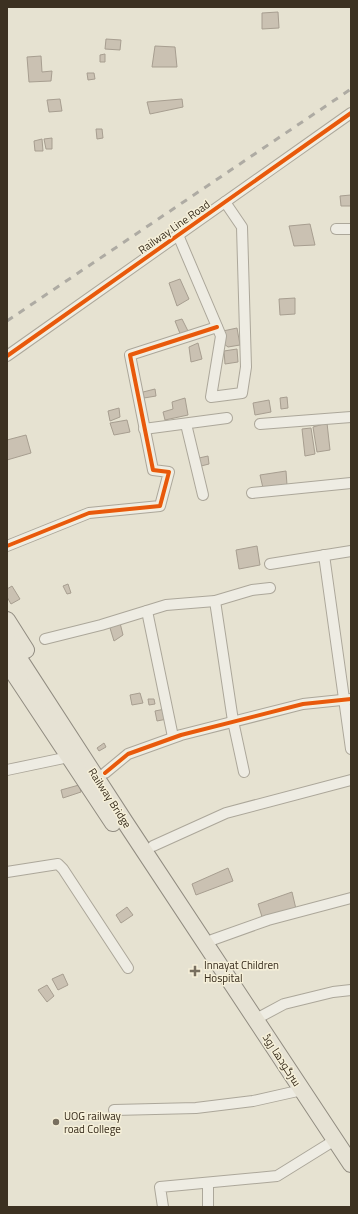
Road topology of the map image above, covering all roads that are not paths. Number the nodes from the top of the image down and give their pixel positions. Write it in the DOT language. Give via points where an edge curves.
graph roads {
  1 [pos="351,113"];
  2 [pos="226,202"];
  3 [pos="336,229"];
  4 [pos="351,229"];
  5 [pos="178,235"];
  6 [pos="217,327"];
  7 [pos="7,356"];
  8 [pos="351,417"];
  9 [pos="227,418"];
  10 [pos="186,424"];
  11 [pos="260,424"];
  12 [pos="144,429"];
  13 [pos="351,483"];
  14 [pos="252,493"];
  15 [pos="203,495"];
  16 [pos="7,546"];
  17 [pos="351,551"];
  18 [pos="324,555"];
  19 [pos="270,564"];
  20 [pos="270,588"];
  21 [pos="215,601"];
  22 [pos="147,611"];
  23 [pos="7,620"];
  24 [pos="45,639"];
  25 [pos="7,640"];
  26 [pos="7,663"];
  27 [pos="348,699"];
  28 [pos="233,721"];
  29 [pos="173,737"];
  30 [pos="351,749"];
  31 [pos="69,757"];
  32 [pos="7,770"];
  33 [pos="244,772"];
  34 [pos="105,773"];
  35 [pos="351,780"];
  36 [pos="153,846"];
  37 [pos="7,872"];
  38 [pos="351,898"];
  39 [pos="212,948"];
  40 [pos="128,968"];
  41 [pos="351,990"];
  42 [pos="256,1019"];
  43 [pos="302,1090"];
  44 [pos="114,1110"];
  45 [pos="335,1140"];
  46 [pos="351,1164"];
  47 [pos="208,1183"];
  48 [pos="163,1207"];
  49 [pos="208,1207"];
  1 -- 2 [label="street, Railway Line Road"];
  2 -- 5 [label="street, Railway Line Road"];
  2 -- 6 [label="street" via="242,227 246,360 242,393 211,397 221,336"];
  3 -- 4 [label="street"];
  5 -- 6 [label="street"];
  5 -- 7 [label="street, Railway Line Road"];
  6 -- 12 [label="street" via="130,355"];
  8 -- 11 [label="street"];
  9 -- 10 [label="street"];
  10 -- 12 [label="street"];
  10 -- 15 [label="street"];
  12 -- 16 [label="street" via="152,470 169,472 160,506 89,514"];
  13 -- 14 [label="street"];
  17 -- 18 [label="street"];
  18 -- 19 [label="street"];
  18 -- 27 [label="street"];
  20 -- 21 [label="street" via="252,590"];
  21 -- 22 [label="street" via="166,605"];
  21 -- 28 [label="street"];
  22 -- 24 [label="street"];
  22 -- 29 [label="street"];
  23 -- 34 [label="main road"];
  25 -- 39 [label="main road, Railway Bridge"];
  26 -- 31 [label="main road"];
  27 -- 28 [label="street" via="302,704"];
  27 -- 30 [label="street"];
  28 -- 29 [label="street"];
  28 -- 33 [label="street"];
  29 -- 34 [label="street" via="128,754"];
  31 -- 32 [label="street"];
  31 -- 39 [label="main road" via="188,933 200,947"];
  34 -- 36 [label="main road"];
  35 -- 36 [label="street" via="226,813"];
  36 -- 39 [label="main road" via="202,921"];
  37 -- 40 [label="street" via="58,864"];
  38 -- 39 [label="street" via="268,920"];
  39 -- 42 [label="main road, سرگودھا روڈ"];
  41 -- 42 [label="street" via="284,1004"];
  42 -- 43 [label="main road, سرگودھا روڈ"];
  43 -- 44 [label="street" via="253,1101 196,1108"];
  43 -- 45 [label="main road, سرگودھا روڈ"];
  45 -- 46 [label="main road, سرگودھا روڈ"];
  45 -- 47 [label="street" via="277,1176"];
  47 -- 48 [label="street" via="160,1187"];
  47 -- 49 [label="street"];
}
